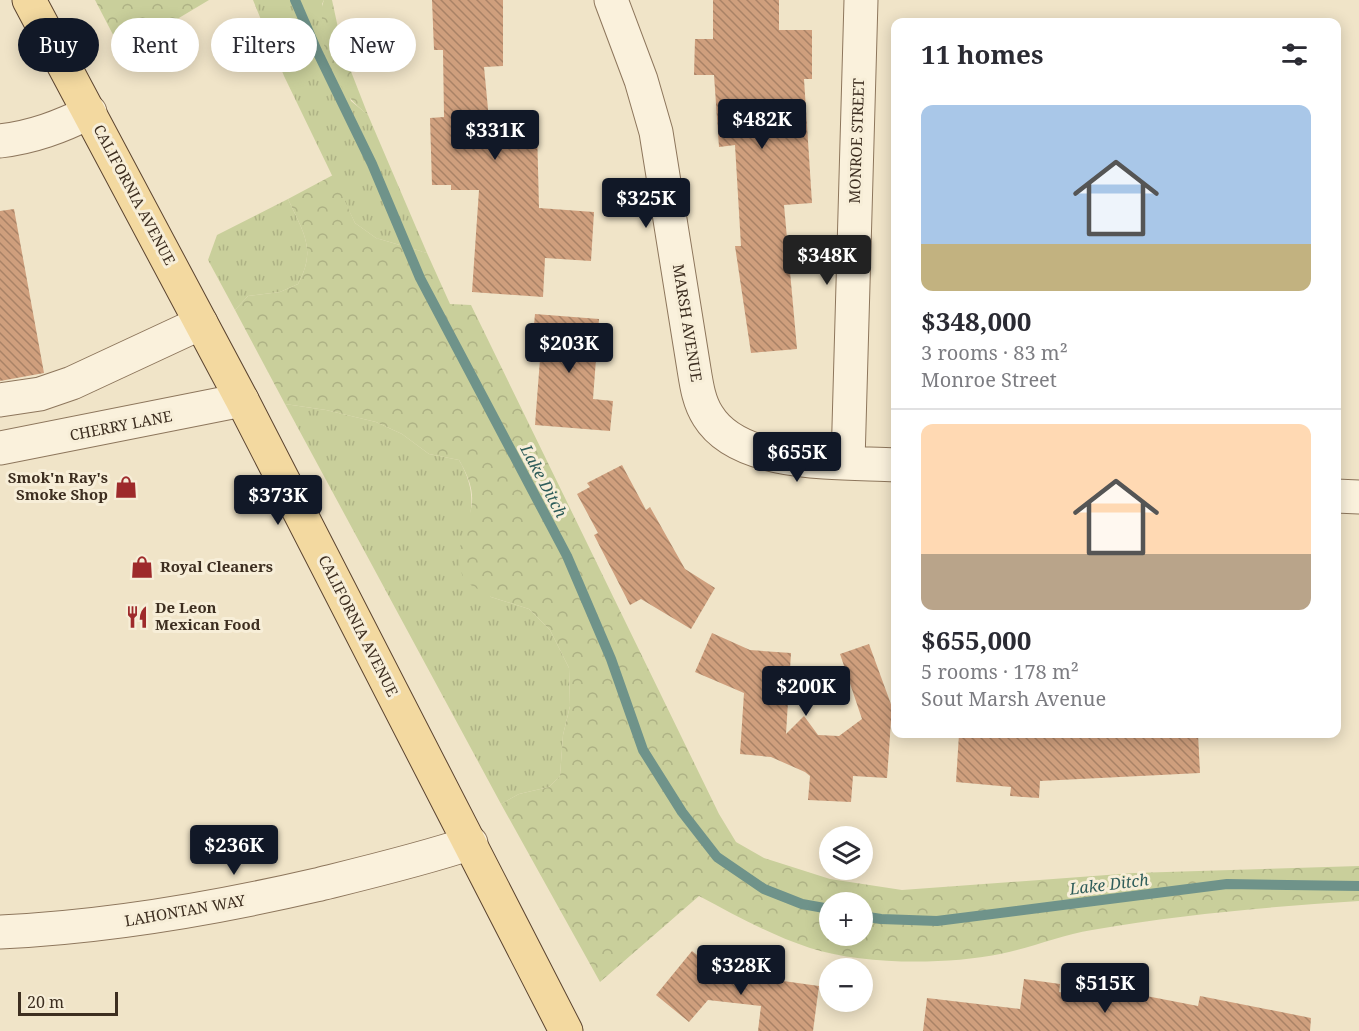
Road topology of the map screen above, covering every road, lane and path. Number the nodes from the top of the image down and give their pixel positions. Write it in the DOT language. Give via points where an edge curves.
graph roads {
  1 [pos="30,0"];
  2 [pos="611,0"];
  3 [pos="861,0"];
  4 [pos="90,112"];
  5 [pos="0,141"];
  6 [pos="201,323"];
  7 [pos="0,400"];
  8 [pos="242,400"];
  9 [pos="0,448"];
  10 [pos="848,462"];
  11 [pos="891,465"];
  12 [pos="1341,496"];
  13 [pos="1359,498"];
  14 [pos="471,843"];
  15 [pos="0,932"];
  16 [pos="566,1031"];
  1 -- 4 [label="main road, CALIFORNIA AVENUE"];
  2 -- 10 [label="street, MARSH AVENUE" via="656,132 699,393 707,415 720,433 742,446 766,454"];
  3 -- 10 [label="street, MONROE STREET"];
  4 -- 5 [label="street" via="57,129"];
  4 -- 6 [label="main road, CALIFORNIA AVENUE"];
  6 -- 7 [label="street" via="72,383 40,394"];
  6 -- 8 [label="main road, CALIFORNIA AVENUE"];
  8 -- 9 [label="street, CHERRY LANE"];
  8 -- 14 [label="main road, CALIFORNIA AVENUE"];
  10 -- 11 [label="street"];
  12 -- 13 [label="street"];
  14 -- 15 [label="street, LAHONTAN WAY" via="420,860 200,909 74,928"];
  14 -- 16 [label="main road, CALIFORNIA AVENUE"];
}
